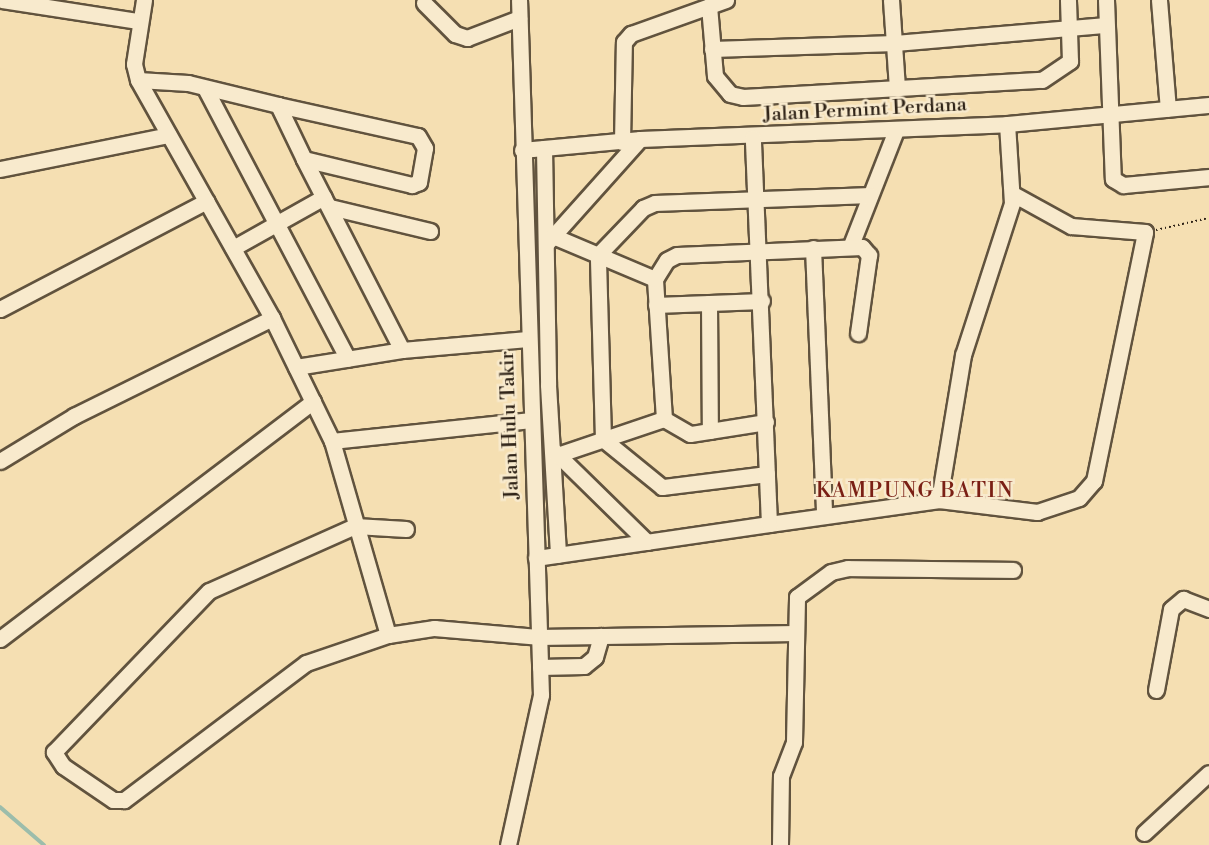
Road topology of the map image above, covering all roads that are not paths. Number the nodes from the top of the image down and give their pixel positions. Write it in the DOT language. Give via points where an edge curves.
graph roads {
  1 [pos="2,0"];
  2 [pos="144,0"];
  3 [pos="519,0"];
  4 [pos="726,0"];
  5 [pos="891,0"];
  6 [pos="1068,0"];
  7 [pos="1106,0"];
  8 [pos="1159,0"];
  9 [pos="424,3"];
  10 [pos="709,6"];
  11 [pos="519,18"];
  12 [pos="138,21"];
  13 [pos="1106,25"];
  14 [pos="1071,29"];
  15 [pos="895,43"];
  16 [pos="712,50"];
  17 [pos="138,80"];
  18 [pos="205,88"];
  19 [pos="897,89"];
  20 [pos="278,105"];
  21 [pos="1209,105"];
  22 [pos="1168,109"];
  23 [pos="1108,117"];
  24 [pos="1007,124"];
  25 [pos="896,130"];
  26 [pos="170,135"];
  27 [pos="753,137"];
  28 [pos="640,139"];
  29 [pos="622,141"];
  30 [pos="544,148"];
  31 [pos="522,150"];
  32 [pos="304,159"];
  33 [pos="0,169"];
  34 [pos="1209,177"];
  35 [pos="1013,194"];
  36 [pos="870,195"];
  37 [pos="757,200"];
  38 [pos="207,201"];
  39 [pos="327,202"];
  40 [pos="275,225"];
  41 [pos="430,231"];
  42 [pos="549,240"];
  43 [pos="850,245"];
  44 [pos="813,248"];
  45 [pos="233,249"];
  46 [pos="760,253"];
  47 [pos="597,255"];
  48 [pos="655,279"];
  49 [pos="762,301"];
  50 [pos="710,303"];
  51 [pos="656,305"];
  52 [pos="0,309"];
  53 [pos="272,318"];
  54 [pos="858,333"];
  55 [pos="528,339"];
  56 [pos="402,350"];
  57 [pos="348,359"];
  58 [pos="296,367"];
  59 [pos="313,400"];
  60 [pos="664,419"];
  61 [pos="531,420"];
  62 [pos="766,422"];
  63 [pos="710,431"];
  64 [pos="603,439"];
  65 [pos="332,441"];
  66 [pos="555,452"];
  67 [pos="0,461"];
  68 [pos="767,474"];
  69 [pos="939,500"];
  70 [pos="824,516"];
  71 [pos="769,525"];
  72 [pos="354,526"];
  73 [pos="406,530"];
  74 [pos="647,542"];
  75 [pos="558,555"];
  76 [pos="536,558"];
  77 [pos="1013,570"];
  78 [pos="1209,609"];
  79 [pos="795,633"];
  80 [pos="388,635"];
  81 [pos="601,636"];
  82 [pos="538,637"];
  83 [pos="0,639"];
  84 [pos="540,667"];
  85 [pos="1156,690"];
  86 [pos="1209,773"];
  87 [pos="1144,833"];
  88 [pos="508,845"];
  89 [pos="780,845"];
  1 -- 12 [label="street"];
  2 -- 12 [label="street"];
  3 -- 11 [label="street, Jalan Hulu Takir"];
  4 -- 10 [label="street"];
  5 -- 15 [label="street"];
  6 -- 14 [label="street"];
  7 -- 13 [label="street"];
  8 -- 22 [label="street"];
  9 -- 11 [label="street" via="455,34 467,38"];
  10 -- 16 [label="street"];
  10 -- 29 [label="street" via="632,34 624,42"];
  11 -- 31 [label="street, Jalan Hulu Takir"];
  12 -- 17 [label="street"];
  13 -- 14 [label="street"];
  13 -- 23 [label="street"];
  14 -- 15 [label="street"];
  14 -- 19 [label="street" via="1070,61 1042,80"];
  15 -- 16 [label="street"];
  15 -- 19 [label="street"];
  16 -- 19 [label="street" via="721,87 743,97"];
  17 -- 18 [label="street"];
  17 -- 26 [label="street"];
  18 -- 20 [label="street"];
  18 -- 40 [label="street"];
  20 -- 32 [label="street"];
  20 -- 32 [label="street" via="418,136 425,148 415,185"];
  21 -- 22 [label="street, Jalan Permint Perdana"];
  22 -- 23 [label="street, Jalan Permint Perdana"];
  23 -- 24 [label="street, Jalan Permint Perdana"];
  23 -- 34 [label="street" via="1116,183"];
  24 -- 25 [label="street, Jalan Permint Perdana"];
  24 -- 35 [label="street"];
  25 -- 27 [label="street, Jalan Permint Perdana"];
  25 -- 36 [label="street"];
  26 -- 33 [label="street"];
  26 -- 38 [label="street"];
  27 -- 28 [label="street, Jalan Permint Perdana"];
  27 -- 37 [label="street"];
  28 -- 29 [label="street, Jalan Permint Perdana"];
  28 -- 42 [label="street"];
  29 -- 30 [label="street, Jalan Permint Perdana"];
  30 -- 31 [label="street, Jalan Permint Perdana"];
  30 -- 42 [label="street"];
  31 -- 55 [label="street, Jalan Hulu Takir"];
  32 -- 39 [label="street"];
  35 -- 69 [label="street" via="963,356"];
  35 -- 69 [label="street" via="1071,226 1145,232 1094,481 1079,498 1037,512"];
  36 -- 37 [label="street"];
  36 -- 43 [label="street"];
  37 -- 46 [label="street"];
  37 -- 47 [label="street" via="655,203 643,208"];
  38 -- 45 [label="street"];
  38 -- 52 [label="street"];
  39 -- 40 [label="street"];
  39 -- 41 [label="street"];
  39 -- 56 [label="street"];
  40 -- 45 [label="street"];
  40 -- 57 [label="street"];
  42 -- 47 [label="street"];
  42 -- 66 [label="street"];
  43 -- 44 [label="street"];
  43 -- 54 [label="street" via="869,255"];
  44 -- 46 [label="street"];
  44 -- 70 [label="street"];
  45 -- 53 [label="street"];
  46 -- 48 [label="street" via="677,255"];
  46 -- 49 [label="street"];
  47 -- 48 [label="street"];
  47 -- 64 [label="street"];
  48 -- 51 [label="street"];
  49 -- 50 [label="street"];
  49 -- 62 [label="street"];
  50 -- 51 [label="street"];
  50 -- 63 [label="street"];
  51 -- 60 [label="street"];
  53 -- 58 [label="street"];
  53 -- 67 [label="street" via="74,416"];
  55 -- 56 [label="street"];
  55 -- 61 [label="street, Jalan Hulu Takir"];
  56 -- 57 [label="street"];
  57 -- 58 [label="street"];
  58 -- 59 [label="street"];
  59 -- 65 [label="street"];
  59 -- 83 [label="street"];
  60 -- 63 [label="street" via="690,434"];
  60 -- 64 [label="street"];
  61 -- 65 [label="street"];
  61 -- 76 [label="street, Jalan Hulu Takir"];
  62 -- 63 [label="street"];
  62 -- 68 [label="street"];
  64 -- 66 [label="street"];
  64 -- 68 [label="street" via="662,487"];
  65 -- 72 [label="street"];
  66 -- 74 [label="street"];
  66 -- 75 [label="street"];
  68 -- 71 [label="street"];
  69 -- 70 [label="street"];
  70 -- 71 [label="street"];
  71 -- 74 [label="street"];
  72 -- 73 [label="street"];
  72 -- 80 [label="street"];
  72 -- 80 [label="street" via="209,591 54,752 113,800 124,800 306,663"];
  74 -- 75 [label="street"];
  75 -- 76 [label="street"];
  76 -- 82 [label="street, Jalan Hulu Takir"];
  77 -- 79 [label="street" via="831,572 796,597"];
  78 -- 85 [label="street" via="1184,599 1171,609"];
  79 -- 81 [label="street"];
  79 -- 89 [label="street" via="794,742 781,776"];
  80 -- 82 [label="street" via="434,628"];
  81 -- 82 [label="street"];
  81 -- 84 [label="street" via="595,657 584,666"];
  82 -- 84 [label="street, Jalan Hulu Takir"];
  84 -- 88 [label="street, Jalan Hulu Takir" via="540,709"];
  86 -- 87 [label="street"];
}
